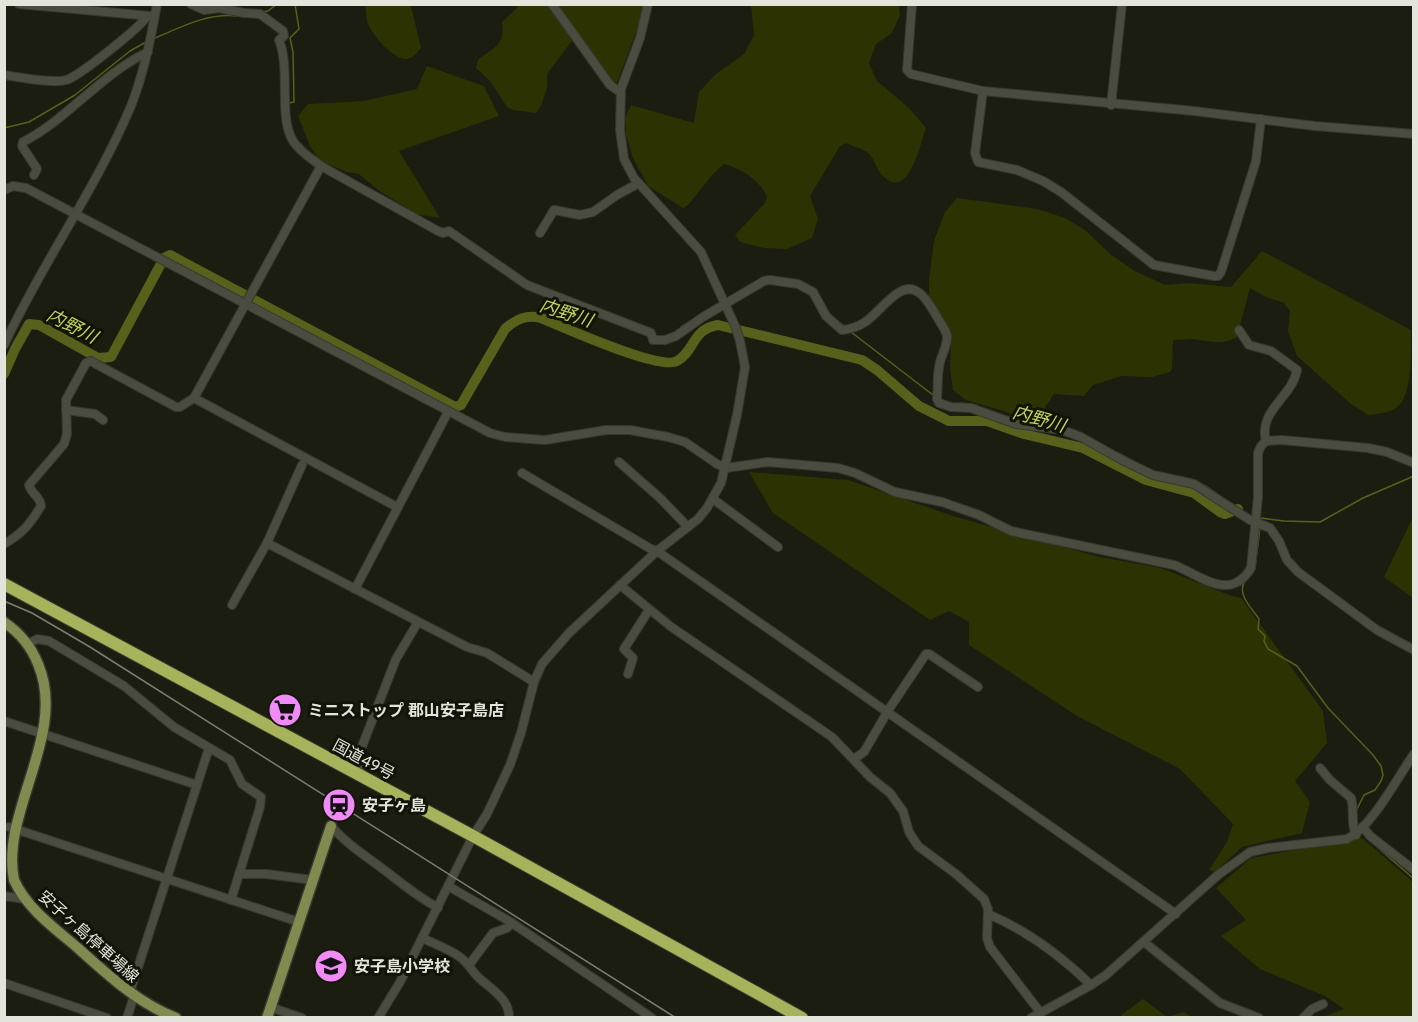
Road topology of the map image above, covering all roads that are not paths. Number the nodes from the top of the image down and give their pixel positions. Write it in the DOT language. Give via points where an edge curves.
graph roads {
  1 [pos="19,4"];
  2 [pos="157,4"];
  3 [pos="191,4"];
  4 [pos="552,4"];
  5 [pos="648,4"];
  6 [pos="912,4"];
  7 [pos="1122,4"];
  8 [pos="91,8"];
  9 [pos="151,16"];
  10 [pos="148,52"];
  11 [pos="4,75"];
  12 [pos="983,91"];
  13 [pos="620,92"];
  14 [pos="1111,105"];
  15 [pos="1262,119"];
  16 [pos="1413,134"];
  17 [pos="321,166"];
  18 [pos="34,174"];
  19 [pos="639,183"];
  20 [pos="4,190"];
  21 [pos="75,214"];
  22 [pos="540,233"];
  23 [pos="726,304"];
  24 [pos="247,306"];
  25 [pos="1239,330"];
  26 [pos="4,345"];
  27 [pos="195,398"];
  28 [pos="66,410"];
  29 [pos="448,412"];
  30 [pos="103,420"];
  31 [pos="1266,441"];
  32 [pos="619,462"];
  33 [pos="1413,463"];
  34 [pos="302,465"];
  35 [pos="726,468"];
  36 [pos="522,472"];
  37 [pos="712,499"];
  38 [pos="397,507"];
  39 [pos="1256,522"];
  40 [pos="688,527"];
  41 [pos="267,543"];
  42 [pos="4,544"];
  43 [pos="778,547"];
  44 [pos="657,551"];
  45 [pos="4,584"];
  46 [pos="620,585"];
  47 [pos="355,589"];
  48 [pos="232,605"];
  49 [pos="649,610"];
  50 [pos="4,622"];
  51 [pos="418,622"];
  52 [pos="28,644"];
  53 [pos="1413,650"];
  54 [pos="628,674"];
  55 [pos="534,682"];
  56 [pos="978,687"];
  57 [pos="888,712"];
  58 [pos="4,721"];
  59 [pos="39,732"];
  60 [pos="209,748"];
  61 [pos="1413,754"];
  62 [pos="854,759"];
  63 [pos="1320,768"];
  64 [pos="360,775"];
  65 [pos="197,785"];
  66 [pos="331,826"];
  67 [pos="9,827"];
  68 [pos="1363,827"];
  69 [pos="1356,835"];
  70 [pos="473,836"];
  71 [pos="1413,870"];
  72 [pos="239,874"];
  73 [pos="166,879"];
  74 [pos="313,880"];
  75 [pos="448,886"];
  76 [pos="4,896"];
  77 [pos="25,899"];
  78 [pos="231,900"];
  79 [pos="438,908"];
  80 [pos="988,914"];
  81 [pos="1176,914"];
  82 [pos="299,922"];
  83 [pos="512,923"];
  84 [pos="422,938"];
  85 [pos="1144,942"];
  86 [pos="469,965"];
  87 [pos="4,983"];
  88 [pos="1091,985"];
  89 [pos="132,994"];
  90 [pos="1323,1004"];
  91 [pos="269,1012"];
  92 [pos="1040,1012"];
  93 [pos="107,1017"];
  94 [pos="127,1017"];
  95 [pos="176,1017"];
  96 [pos="302,1017"];
  97 [pos="378,1017"];
  98 [pos="509,1017"];
  99 [pos="652,1017"];
  100 [pos="802,1017"];
  101 [pos="1031,1017"];
  102 [pos="1259,1017"];
  103 [pos="1303,1017"];
  1 -- 8 [label="street"];
  2 -- 9 [label="street"];
  3 -- 17 [label="street" via="204,10 219,8 260,14 283,31 279,41 285,61 288,126 297,146"];
  4 -- 13 [label="street" via="610,85"];
  5 -- 13 [label="street"];
  6 -- 12 [label="street" via="907,70"];
  7 -- 14 [label="street"];
  8 -- 9 [label="street"];
  9 -- 10 [label="street"];
  9 -- 11 [label="street" via="69,79"];
  10 -- 18 [label="street" via="131,60 23,142 24,152 37,169"];
  10 -- 21 [label="street" via="123,123"];
  12 -- 14 [label="street"];
  12 -- 15 [label="street" via="976,160 1023,172 1054,188 1157,267 1214,276 1221,272 1256,161"];
  13 -- 19 [label="street" via="624,159"];
  14 -- 15 [label="street"];
  15 -- 16 [label="street"];
  17 -- 23 [label="street" via="438,231 449,231 527,285 651,333 653,340 676,336"];
  17 -- 24 [label="street"];
  19 -- 22 [label="street" via="593,212 580,215 554,210"];
  19 -- 23 [label="street" via="693,242"];
  20 -- 21 [label="street" via="22,187"];
  21 -- 24 [label="street"];
  21 -- 26 [label="street"];
  23 -- 35 [label="street" via="740,341 744,368"];
  23 -- 39 [label="street" via="764,281 798,284 813,292 826,316 845,330 868,322 900,292 924,295 947,335 939,367 939,403 1080,437 1153,475 1194,484"];
  24 -- 27 [label="street"];
  24 -- 29 [label="street"];
  25 -- 31 [label="street" via="1250,345 1270,351 1297,372 1265,422"];
  27 -- 28 [label="street" via="176,407 91,361 66,400"];
  27 -- 38 [label="street"];
  28 -- 30 [label="street" via="95,414"];
  28 -- 42 [label="street" via="64,444 29,485 41,506 28,526"];
  29 -- 35 [label="street" via="505,437 545,440 615,429 668,437 686,442"];
  29 -- 38 [label="street"];
  31 -- 33 [label="street" via="1368,448"];
  31 -- 39 [label="street" via="1258,453"];
  32 -- 40 [label="street"];
  34 -- 41 [label="street"];
  35 -- 37 [label="street"];
  35 -- 39 [label="street" via="768,462 838,468 895,492 979,515 1011,531 1174,565 1221,585 1238,582 1248,572"];
  36 -- 44 [label="street"];
  37 -- 40 [label="street"];
  37 -- 43 [label="street"];
  38 -- 47 [label="street"];
  39 -- 53 [label="street" via="1270,528 1298,572 1377,630"];
  40 -- 44 [label="street"];
  41 -- 47 [label="street"];
  41 -- 48 [label="street"];
  44 -- 46 [label="street"];
  44 -- 57 [label="street"];
  45 -- 64 [label="highway, 国道49号"];
  46 -- 49 [label="street"];
  46 -- 55 [label="street" via="550,653"];
  47 -- 51 [label="street"];
  49 -- 54 [label="street" via="624,649 633,658"];
  49 -- 62 [label="street" via="832,737"];
  50 -- 52 [label="main road, 安子ヶ島停車場線"];
  51 -- 55 [label="street" via="466,647 488,653"];
  51 -- 64 [label="street" via="396,659 361,749"];
  52 -- 59 [label="main road, 安子ヶ島停車場線" via="45,685"];
  52 -- 60 [label="street" via="37,639 49,641 124,686 161,717"];
  55 -- 70 [label="street" via="510,765"];
  56 -- 57 [label="street" via="926,654"];
  57 -- 62 [label="street" via="864,752"];
  57 -- 81 [label="street"];
  58 -- 59 [label="street"];
  59 -- 65 [label="street"];
  59 -- 67 [label="main road, 安子ヶ島停車場線"];
  60 -- 65 [label="street"];
  60 -- 72 [label="street" via="230,760 242,784 261,797"];
  61 -- 68 [label="street"];
  62 -- 80 [label="street" via="897,800 918,846 981,895"];
  63 -- 69 [label="street" via="1351,798"];
  64 -- 70 [label="highway, 国道49号"];
  65 -- 73 [label="street"];
  66 -- 74 [label="main road"];
  66 -- 79 [label="street" via="364,857"];
  67 -- 73 [label="street"];
  67 -- 77 [label="main road, 安子ヶ島停車場線" via="9,866"];
  68 -- 69 [label="street"];
  68 -- 71 [label="street"];
  69 -- 81 [label="street" via="1347,840 1253,850 1218,875"];
  70 -- 75 [label="street"];
  70 -- 100 [label="highway, 国道49号"];
  72 -- 74 [label="street"];
  72 -- 78 [label="street"];
  73 -- 78 [label="street"];
  73 -- 89 [label="street"];
  74 -- 82 [label="main road"];
  75 -- 79 [label="street"];
  75 -- 83 [label="street"];
  76 -- 77 [label="street"];
  77 -- 89 [label="main road, 安子ヶ島停車場線"];
  78 -- 82 [label="street"];
  79 -- 84 [label="street"];
  80 -- 88 [label="street" via="1033,938"];
  80 -- 92 [label="street" via="987,938 993,954"];
  81 -- 85 [label="street"];
  82 -- 91 [label="main road"];
  83 -- 86 [label="street" via="493,933"];
  83 -- 99 [label="street"];
  84 -- 86 [label="street" via="458,955"];
  84 -- 97 [label="street"];
  85 -- 88 [label="street"];
  85 -- 102 [label="street" via="1220,1003"];
  86 -- 98 [label="street" via="496,990"];
  87 -- 93 [label="street"];
  88 -- 92 [label="street"];
  89 -- 94 [label="street"];
  89 -- 95 [label="main road, 安子ヶ島停車場線"];
  90 -- 103 [label="street"];
  91 -- 96 [label="street"];
  92 -- 101 [label="street"];
}
